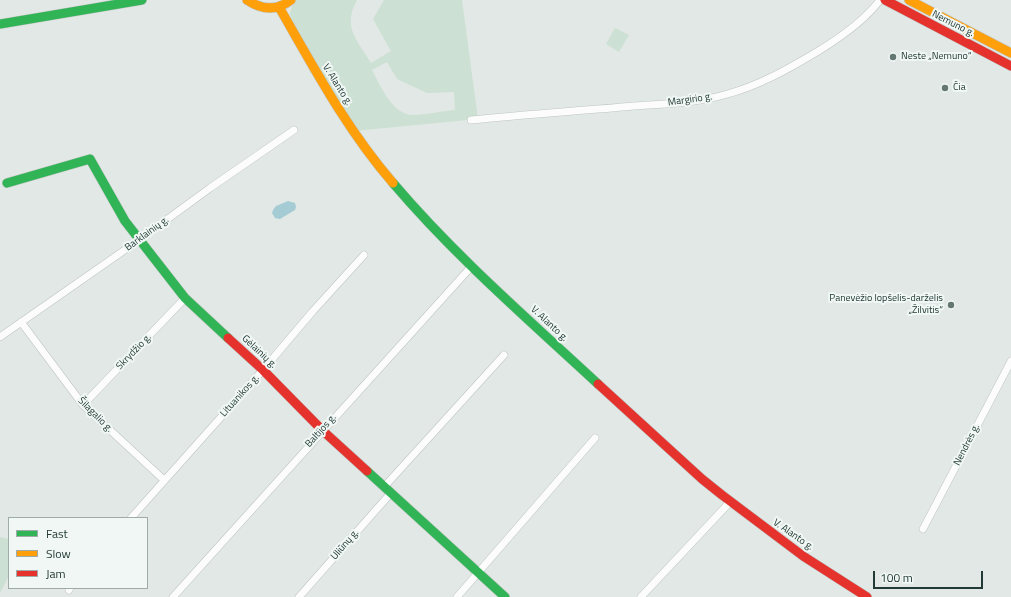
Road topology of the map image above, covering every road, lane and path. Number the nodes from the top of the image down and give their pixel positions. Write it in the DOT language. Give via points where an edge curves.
graph roads {
  1 [pos="142,0"];
  2 [pos="247,0"];
  3 [pos="290,0"];
  4 [pos="880,0"];
  5 [pos="885,0"];
  6 [pos="909,0"];
  7 [pos="98,3"];
  8 [pos="280,7"];
  9 [pos="0,24"];
  10 [pos="1011,53"];
  11 [pos="1011,66"];
  12 [pos="471,120"];
  13 [pos="294,130"];
  14 [pos="7,183"];
  15 [pos="139,240"];
  16 [pos="364,255"];
  17 [pos="471,267"];
  18 [pos="185,298"];
  19 [pos="21,322"];
  20 [pos="0,337"];
  21 [pos="504,355"];
  22 [pos="1011,361"];
  23 [pos="263,370"];
  24 [pos="83,405"];
  25 [pos="322,430"];
  26 [pos="595,438"];
  27 [pos="164,480"];
  28 [pos="387,490"];
  29 [pos="730,502"];
  30 [pos="132,517"];
  31 [pos="923,529"];
  32 [pos="478,573"];
  33 [pos="173,597"];
  34 [pos="299,597"];
  35 [pos="457,597"];
  36 [pos="505,597"];
  37 [pos="641,597"];
  38 [pos="867,597"];
  1 -- 7 [label="main road"];
  2 -- 8 [label="main road" via="260,8"];
  3 -- 8 [label="main road"];
  4 -- 12 [label="street, Margirio g." via="857,23 796,65 725,95 688,103"];
  5 -- 11 [label="main road, Nemuno g."];
  6 -- 10 [label="main road, Nemuno g."];
  7 -- 9 [label="main road"];
  8 -- 17 [label="main road, V. Alanto g." via="336,103 388,178 413,208"];
  13 -- 15 [label="street, Barklainių g."];
  14 -- 15 [label="main road, Gėlainių g." via="90,159 125,221"];
  15 -- 18 [label="main road, Gėlainių g."];
  15 -- 19 [label="street, Barklainių g."];
  16 -- 23 [label="street, Lituanikos g."];
  17 -- 25 [label="street, Baltijos g."];
  17 -- 29 [label="main road, V. Alanto g."];
  18 -- 23 [label="main road, Gėlainių g."];
  18 -- 24 [label="street, Skrydžio g."];
  19 -- 20 [label="street, Barklainių g."];
  19 -- 24 [label="street, Šilagalio g."];
  21 -- 28 [label="street, Uliūnų g."];
  22 -- 31 [label="street, Nendrės g."];
  23 -- 25 [label="main road, Gėlainių g."];
  23 -- 27 [label="street, Lituanikos g."];
  24 -- 27 [label="street, Šilagalio g."];
  25 -- 28 [label="main road, Gėlainių g."];
  25 -- 33 [label="street, Baltijos g."];
  26 -- 32 [label="street"];
  27 -- 30 [label="street, Lituanikos g."];
  28 -- 32 [label="main road, Gėlainių g."];
  28 -- 34 [label="street, Uliūnų g."];
  29 -- 37 [label="street"];
  29 -- 38 [label="main road, V. Alanto g." via="795,551"];
  32 -- 35 [label="street"];
  32 -- 36 [label="main road, Gėlainių g."];
}
